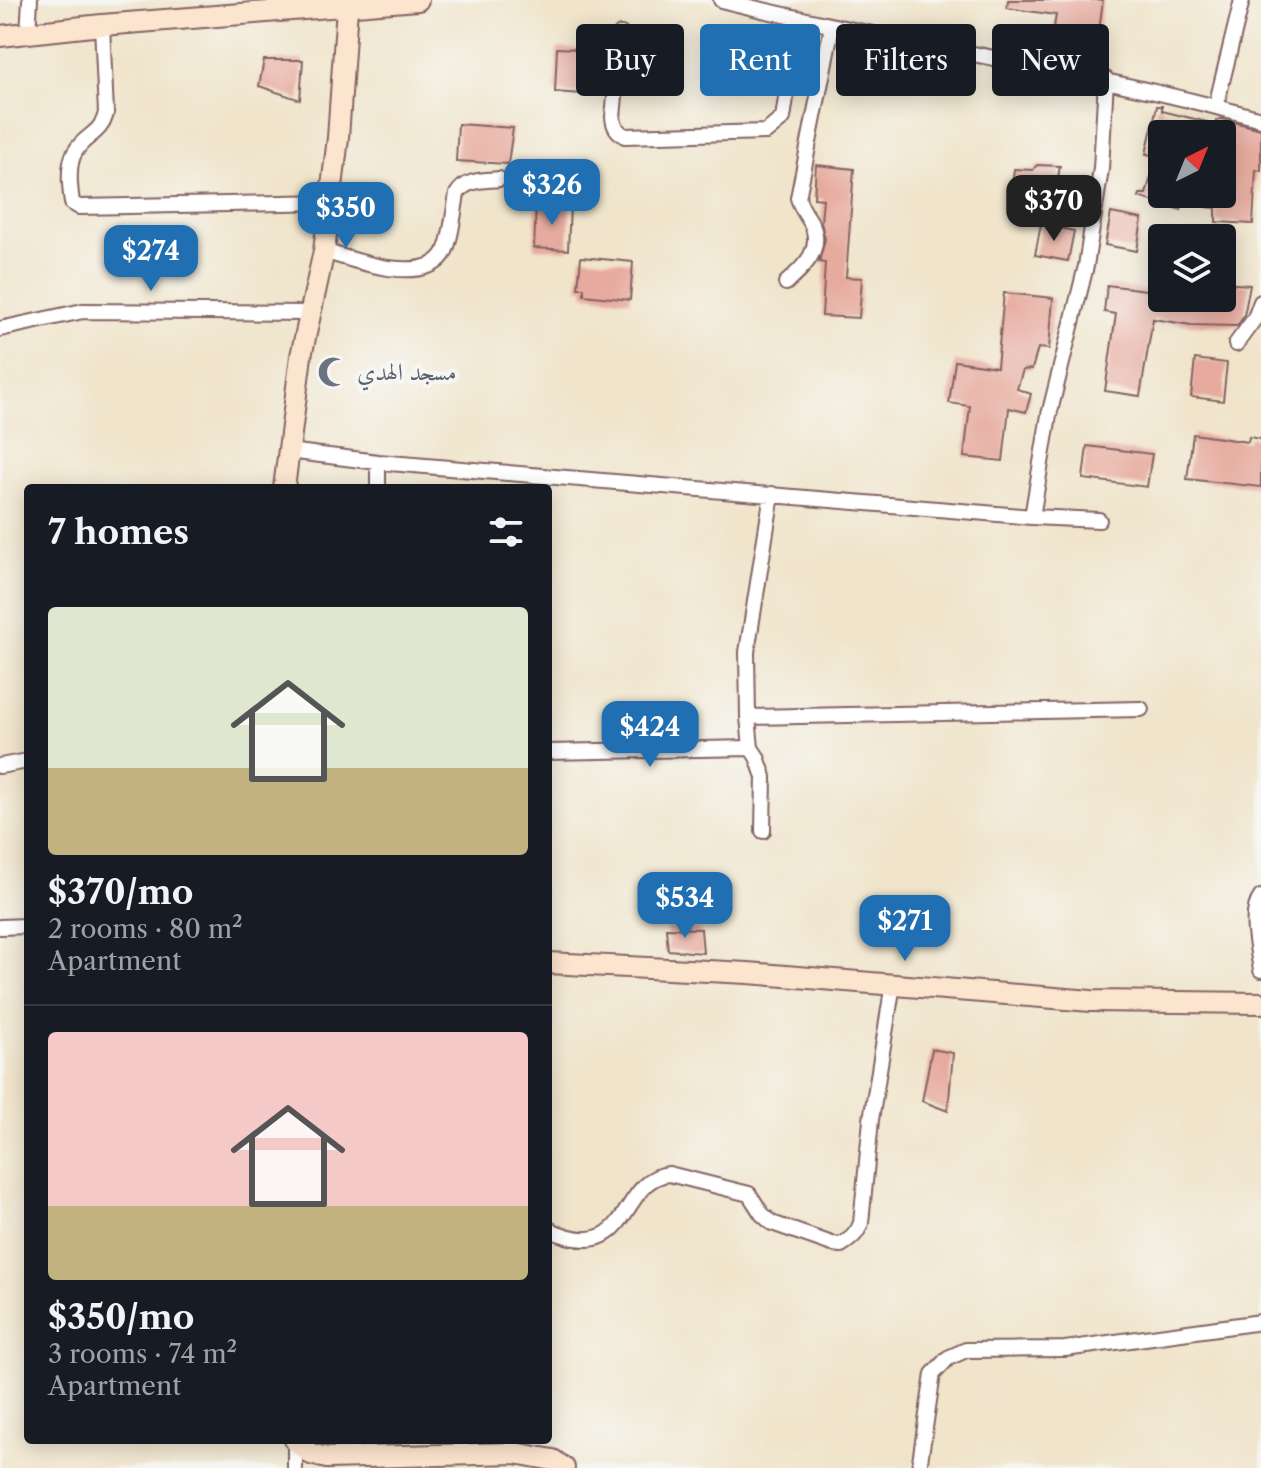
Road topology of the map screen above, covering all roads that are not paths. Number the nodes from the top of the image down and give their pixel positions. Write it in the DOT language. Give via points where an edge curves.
graph roads {
  1 [pos="30,0"];
  2 [pos="418,0"];
  3 [pos="721,0"];
  4 [pos="1242,0"];
  5 [pos="347,7"];
  6 [pos="798,19"];
  7 [pos="102,25"];
  8 [pos="832,26"];
  9 [pos="28,33"];
  10 [pos="0,36"];
  11 [pos="992,57"];
  12 [pos="1109,80"];
  13 [pos="615,96"];
  14 [pos="1105,96"];
  15 [pos="1216,106"];
  16 [pos="1261,119"];
  17 [pos="499,179"];
  18 [pos="330,202"];
  19 [pos="324,251"];
  20 [pos="786,283"];
  21 [pos="1261,302"];
  22 [pos="308,313"];
  23 [pos="0,329"];
  24 [pos="1236,344"];
  25 [pos="288,451"];
  26 [pos="378,462"];
  27 [pos="284,484"];
  28 [pos="378,484"];
  29 [pos="772,494"];
  30 [pos="1032,517"];
  31 [pos="1099,520"];
  32 [pos="1141,709"];
  33 [pos="748,717"];
  34 [pos="751,748"];
  35 [pos="552,752"];
  36 [pos="24,762"];
  37 [pos="0,766"];
  38 [pos="763,831"];
  39 [pos="1261,897"];
  40 [pos="24,926"];
  41 [pos="0,927"];
  42 [pos="552,963"];
  43 [pos="1261,970"];
  44 [pos="893,984"];
  45 [pos="1261,1003"];
  46 [pos="552,1230"];
  47 [pos="1261,1322"];
  48 [pos="295,1444"];
  49 [pos="300,1444"];
  50 [pos="295,1468"];
  51 [pos="564,1468"];
  52 [pos="919,1468"];
  1 -- 9 [label="street"];
  2 -- 5 [label="street"];
  3 -- 6 [label="street"];
  4 -- 15 [label="street"];
  5 -- 7 [label="street"];
  5 -- 18 [label="street"];
  6 -- 8 [label="street"];
  6 -- 13 [label="street" via="783,118 766,132 625,136 613,117"];
  7 -- 9 [label="street"];
  7 -- 18 [label="street" via="106,113 103,124 75,150 72,203 79,207"];
  8 -- 11 [label="street"];
  8 -- 20 [label="street" via="798,198 815,234 815,246 810,259"];
  9 -- 10 [label="street"];
  12 -- 15 [label="street"];
  14 -- 30 [label="street" via="1101,169 1086,266 1049,415"];
  15 -- 16 [label="street"];
  17 -- 19 [label="street" via="462,187 445,252 436,263 378,268"];
  18 -- 19 [label="street"];
  19 -- 22 [label="street"];
  21 -- 24 [label="street"];
  22 -- 23 [label="street" via="83,311"];
  22 -- 25 [label="street"];
  25 -- 26 [label="street"];
  25 -- 27 [label="street"];
  26 -- 28 [label="street"];
  26 -- 29 [label="street"];
  29 -- 30 [label="street"];
  29 -- 33 [label="street" via="747,652"];
  30 -- 31 [label="street"];
  32 -- 33 [label="street"];
  33 -- 34 [label="street"];
  34 -- 35 [label="street"];
  34 -- 38 [label="street" via="764,777"];
  36 -- 37 [label="street"];
  39 -- 43 [label="street" via="1256,931"];
  40 -- 41 [label="street"];
  42 -- 44 [label="street"];
  44 -- 45 [label="street" via="1091,1001"];
  44 -- 46 [label="street" via="861,1223 850,1239 832,1244 772,1223 749,1194 669,1174 647,1184 618,1224 601,1236 572,1237"];
  47 -- 52 [label="street" via="1065,1349 958,1352 933,1374"];
  48 -- 50 [label="street"];
  49 -- 51 [label="street" via="327,1458 515,1453 553,1460"];
}
